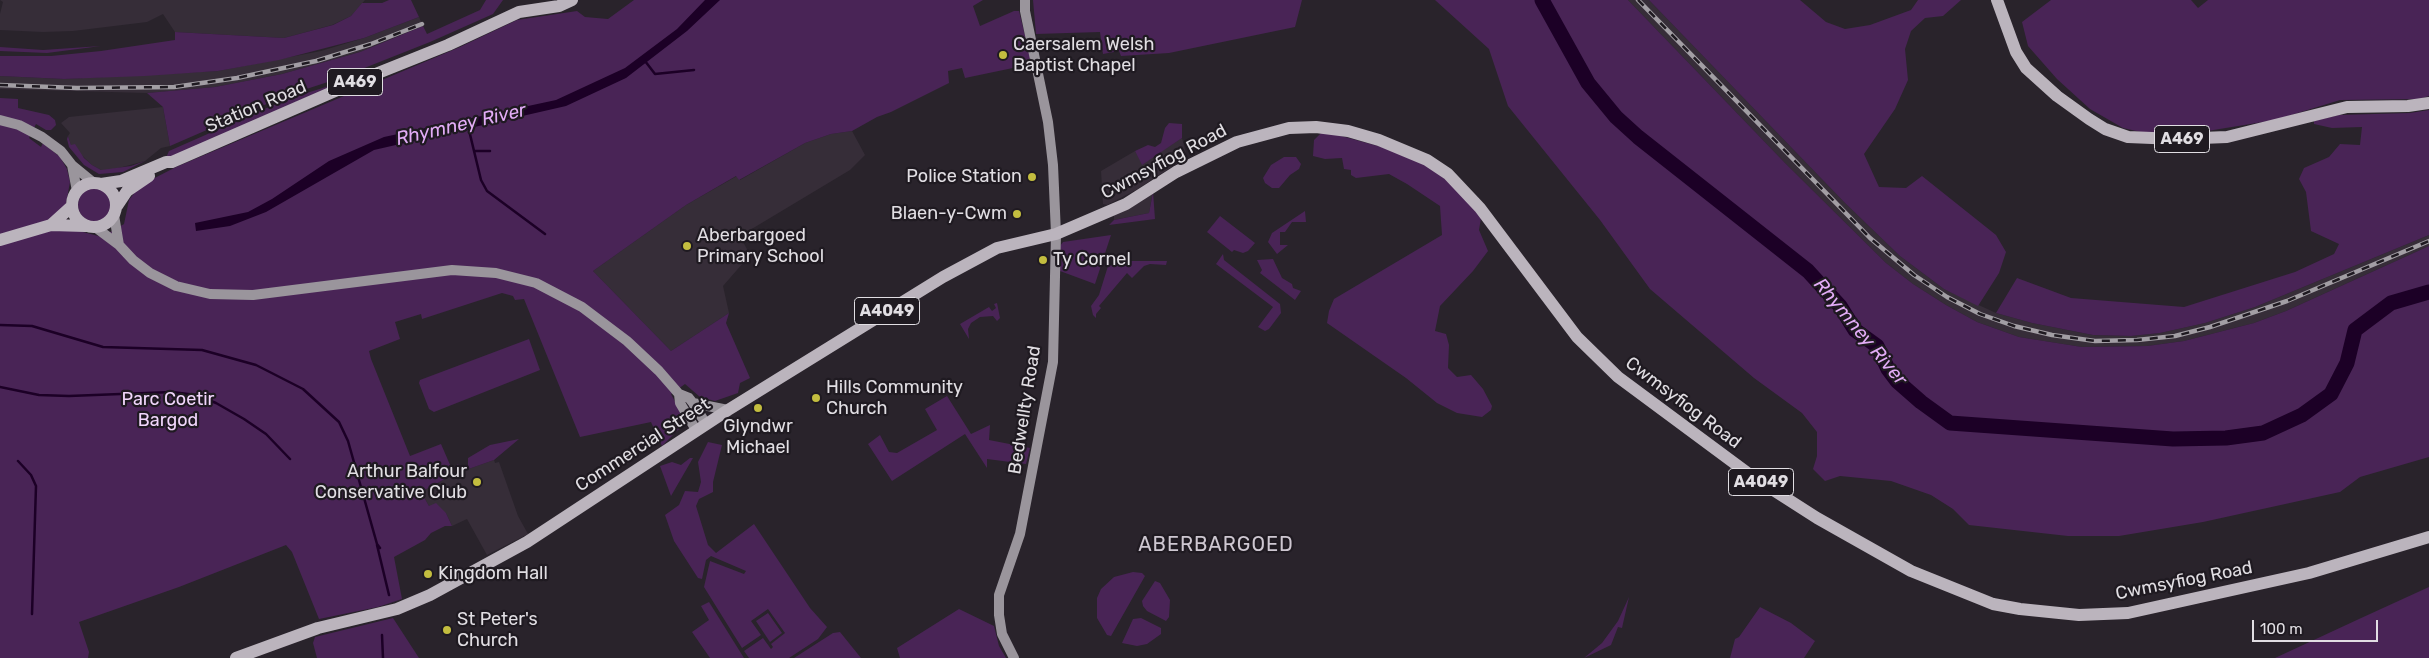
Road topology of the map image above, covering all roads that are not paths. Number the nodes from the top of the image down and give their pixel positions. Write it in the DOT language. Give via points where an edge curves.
graph roads {
  1 [pos="530,0"];
  2 [pos="572,0"];
  3 [pos="1025,0"];
  4 [pos="1997,0"];
  5 [pos="547,3"];
  6 [pos="519,12"];
  7 [pos="2429,103"];
  8 [pos="0,120"];
  9 [pos="172,162"];
  10 [pos="72,166"];
  11 [pos="97,184"];
  12 [pos="77,191"];
  13 [pos="72,206"];
  14 [pos="115,211"];
  15 [pos="51,225"];
  16 [pos="90,226"];
  17 [pos="1056,234"];
  18 [pos="0,240"];
  19 [pos="119,245"];
  20 [pos="679,394"];
  21 [pos="693,402"];
  22 [pos="728,410"];
  23 [pos="701,427"];
  24 [pos="2429,537"];
  25 [pos="236,658"];
  26 [pos="1014,658"];
  1 -- 6 [label="main road, Station Road / A469"];
  2 -- 5 [label="main road, Station Road / A469" via="565,4"];
  3 -- 17 [label="street, Bedwellty Road" via="1048,122"];
  4 -- 7 [label="main road, A469" via="2016,52 2026,68 2089,119 2128,138 2227,137 2347,107"];
  5 -- 6 [label="main road, Station Road / A469"];
  6 -- 9 [label="main road, Station Road / A469"];
  8 -- 10 [label="street" via="33,131 56,147"];
  9 -- 11 [label="main road, Station Road / A469" via="121,181"];
  9 -- 14 [label="main road, Station Road / A469" via="133,186"];
  10 -- 11 [label="street"];
  10 -- 12 [label="street"];
  11 -- 12 [label="main road, A469" via="83,186"];
  11 -- 14 [label="main road" via="111,190 116,201"];
  12 -- 13 [label="main road"];
  13 -- 15 [label="main road"];
  13 -- 16 [label="main road" via="77,218"];
  14 -- 16 [label="main road, A469" via="107,223"];
  14 -- 19 [label="street"];
  15 -- 16 [label="main road"];
  15 -- 18 [label="main road"];
  16 -- 19 [label="street"];
  17 -- 22 [label="main road, Commercial Street / A4049" via="999,247 969,261"];
  17 -- 24 [label="main road, Cwmsyfiog Road / A4049" via="1126,204 1176,172 1238,142 1289,128 1348,131 1406,150 1448,174 1480,208 1586,346 1618,377 1690,432 1817,518 1911,571 1993,604 2020,610 2079,615 2128,613 2309,573"];
  17 -- 26 [label="street, Bedwellty Road" via="1053,362 1020,534 999,595 1002,634"];
  19 -- 20 [label="street" via="150,273 176,286 210,294 262,294 452,270 475,270 516,278 548,289 605,323 660,371"];
  20 -- 21 [label="street"];
  20 -- 23 [label="street" via="680,403"];
  21 -- 22 [label="street"];
  21 -- 23 [label="street"];
  22 -- 23 [label="main road, Commercial Street / A4049"];
  23 -- 25 [label="main road, Commercial Street / A4049" via="527,542 430,595 397,609 318,628"];
}
